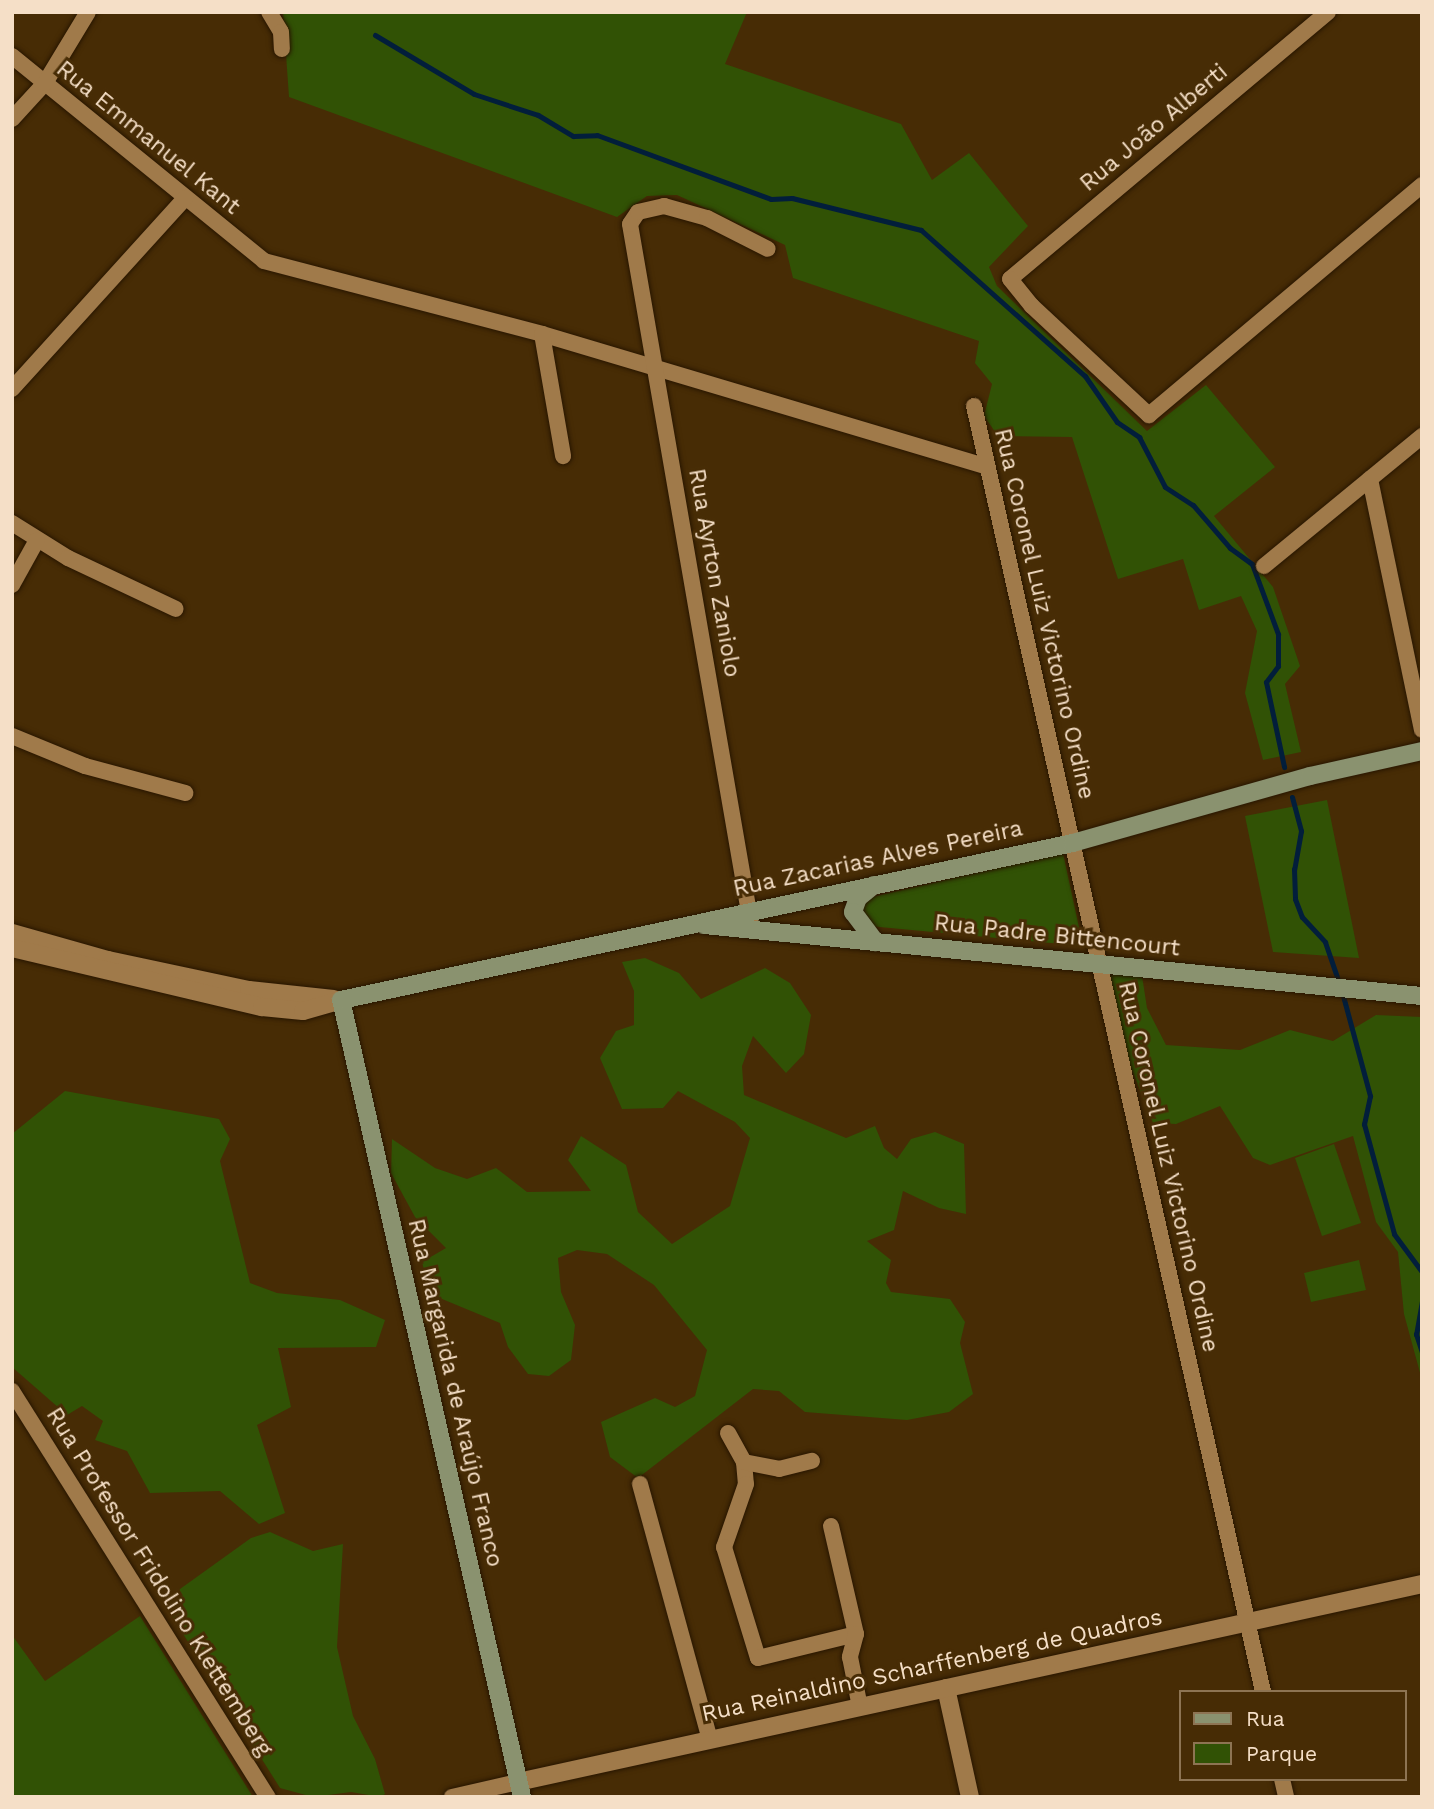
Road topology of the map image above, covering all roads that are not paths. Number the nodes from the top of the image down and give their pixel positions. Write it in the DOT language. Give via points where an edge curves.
graph roads {
  1 [pos="88,12"];
  2 [pos="269,12"];
  3 [pos="1328,12"];
  4 [pos="282,49"];
  5 [pos="12,56"];
  6 [pos="45,83"];
  7 [pos="12,119"];
  8 [pos="1422,186"];
  9 [pos="185,198"];
  10 [pos="768,249"];
  11 [pos="542,334"];
  12 [pos="655,368"];
  13 [pos="12,389"];
  14 [pos="974,406"];
  15 [pos="1422,436"];
  16 [pos="564,456"];
  17 [pos="988,467"];
  18 [pos="1370,479"];
  19 [pos="12,523"];
  20 [pos="37,540"];
  21 [pos="1264,566"];
  22 [pos="12,585"];
  23 [pos="176,609"];
  24 [pos="1422,730"];
  25 [pos="12,736"];
  26 [pos="1422,751"];
  27 [pos="185,793"];
  28 [pos="1073,843"];
  29 [pos="877,883"];
  30 [pos="830,893"];
  31 [pos="749,911"];
  32 [pos="687,924"];
  33 [pos="752,930"];
  34 [pos="12,933"];
  35 [pos="832,938"];
  36 [pos="876,942"];
  37 [pos="12,948"];
  38 [pos="1099,964"];
  39 [pos="1422,996"];
  40 [pos="341,1000"];
  41 [pos="12,1391"];
  42 [pos="727,1433"];
  43 [pos="812,1461"];
  44 [pos="744,1462"];
  45 [pos="640,1484"];
  46 [pos="831,1526"];
  47 [pos="1422,1584"];
  48 [pos="1247,1622"];
  49 [pos="856,1634"];
  50 [pos="946,1688"];
  51 [pos="1263,1690"];
  52 [pos="860,1707"];
  53 [pos="710,1740"];
  54 [pos="520,1789"];
  55 [pos="268,1797"];
  56 [pos="452,1797"];
  57 [pos="970,1797"];
  1 -- 6 [label="street"];
  2 -- 4 [label="street" via="281,32"];
  3 -- 8 [label="street, Rua João Alberti" via="1010,279 1032,306 1149,415"];
  5 -- 6 [label="street, Rua Emmanuel Kant"];
  6 -- 7 [label="street"];
  6 -- 9 [label="street, Rua Emmanuel Kant"];
  9 -- 11 [label="street, Rua Emmanuel Kant" via="255,256"];
  9 -- 13 [label="street"];
  10 -- 12 [label="street, Rua Ayrton Zaniolo" via="707,218 664,206 638,212 630,224"];
  11 -- 12 [label="street"];
  11 -- 16 [label="street"];
  12 -- 17 [label="street"];
  12 -- 31 [label="street, Rua Ayrton Zaniolo"];
  14 -- 17 [label="street, Rua Coronel Luiz Victorino Ordine"];
  15 -- 18 [label="street"];
  17 -- 28 [label="street, Rua Coronel Luiz Victorino Ordine"];
  18 -- 21 [label="street"];
  18 -- 24 [label="street"];
  19 -- 20 [label="street"];
  20 -- 22 [label="street"];
  20 -- 23 [label="street"];
  25 -- 27 [label="street" via="85,766"];
  26 -- 28 [label="main road, Rua Zacarias Alves Pereira" via="1310,776"];
  28 -- 29 [label="main road, Rua Zacarias Alves Pereira"];
  28 -- 38 [label="street, Rua Coronel Luiz Victorino Ordine"];
  29 -- 30 [label="main road, Rua Zacarias Alves Pereira"];
  29 -- 36 [label="main road" via="858,898 853,912"];
  30 -- 31 [label="main road, Rua Zacarias Alves Pereira"];
  30 -- 35 [label="main road" via="845,915"];
  31 -- 32 [label="main road, Rua Zacarias Alves Pereira"];
  31 -- 33 [label="street, Rua Ayrton Zaniolo"];
  32 -- 33 [label="main road, Rua Padre Bittencourt"];
  32 -- 40 [label="main road, Rua Zacarias Alves Pereira"];
  33 -- 35 [label="main road, Rua Padre Bittencourt"];
  34 -- 40 [label="street, Rua Zacarias Alves Pereira" via="108,960 249,990"];
  35 -- 36 [label="main road, Rua Padre Bittencourt"];
  36 -- 38 [label="main road, Rua Padre Bittencourt"];
  37 -- 40 [label="street, Rua Zacarias Alves Pereira" via="262,1007 303,1011"];
  38 -- 39 [label="main road, Rua Padre Bittencourt"];
  38 -- 48 [label="street, Rua Coronel Luiz Victorino Ordine"];
  40 -- 54 [label="main road, Rua Margarida de Araújo Franco"];
  41 -- 55 [label="street, Rua Professor Fridolino Klettemberg"];
  42 -- 44 [label="street"];
  43 -- 44 [label="street" via="779,1469"];
  44 -- 49 [label="street" via="743,1503 724,1547 758,1658"];
  45 -- 53 [label="street"];
  46 -- 49 [label="street"];
  47 -- 48 [label="street, Rua Reinaldino Scharffenberg de Quadros"];
  48 -- 50 [label="street, Rua Reinaldino Scharffenberg de Quadros"];
  48 -- 51 [label="street, Rua Coronel Luiz Victorino Ordine"];
  49 -- 52 [label="street" via="850,1657"];
  50 -- 52 [label="street, Rua Reinaldino Scharffenberg de Quadros"];
  50 -- 57 [label="street"];
  52 -- 53 [label="street, Rua Reinaldino Scharffenberg de Quadros"];
  53 -- 54 [label="street, Rua Reinaldino Scharffenberg de Quadros"];
  54 -- 56 [label="street, Rua Reinaldino Scharffenberg de Quadros"];
}
